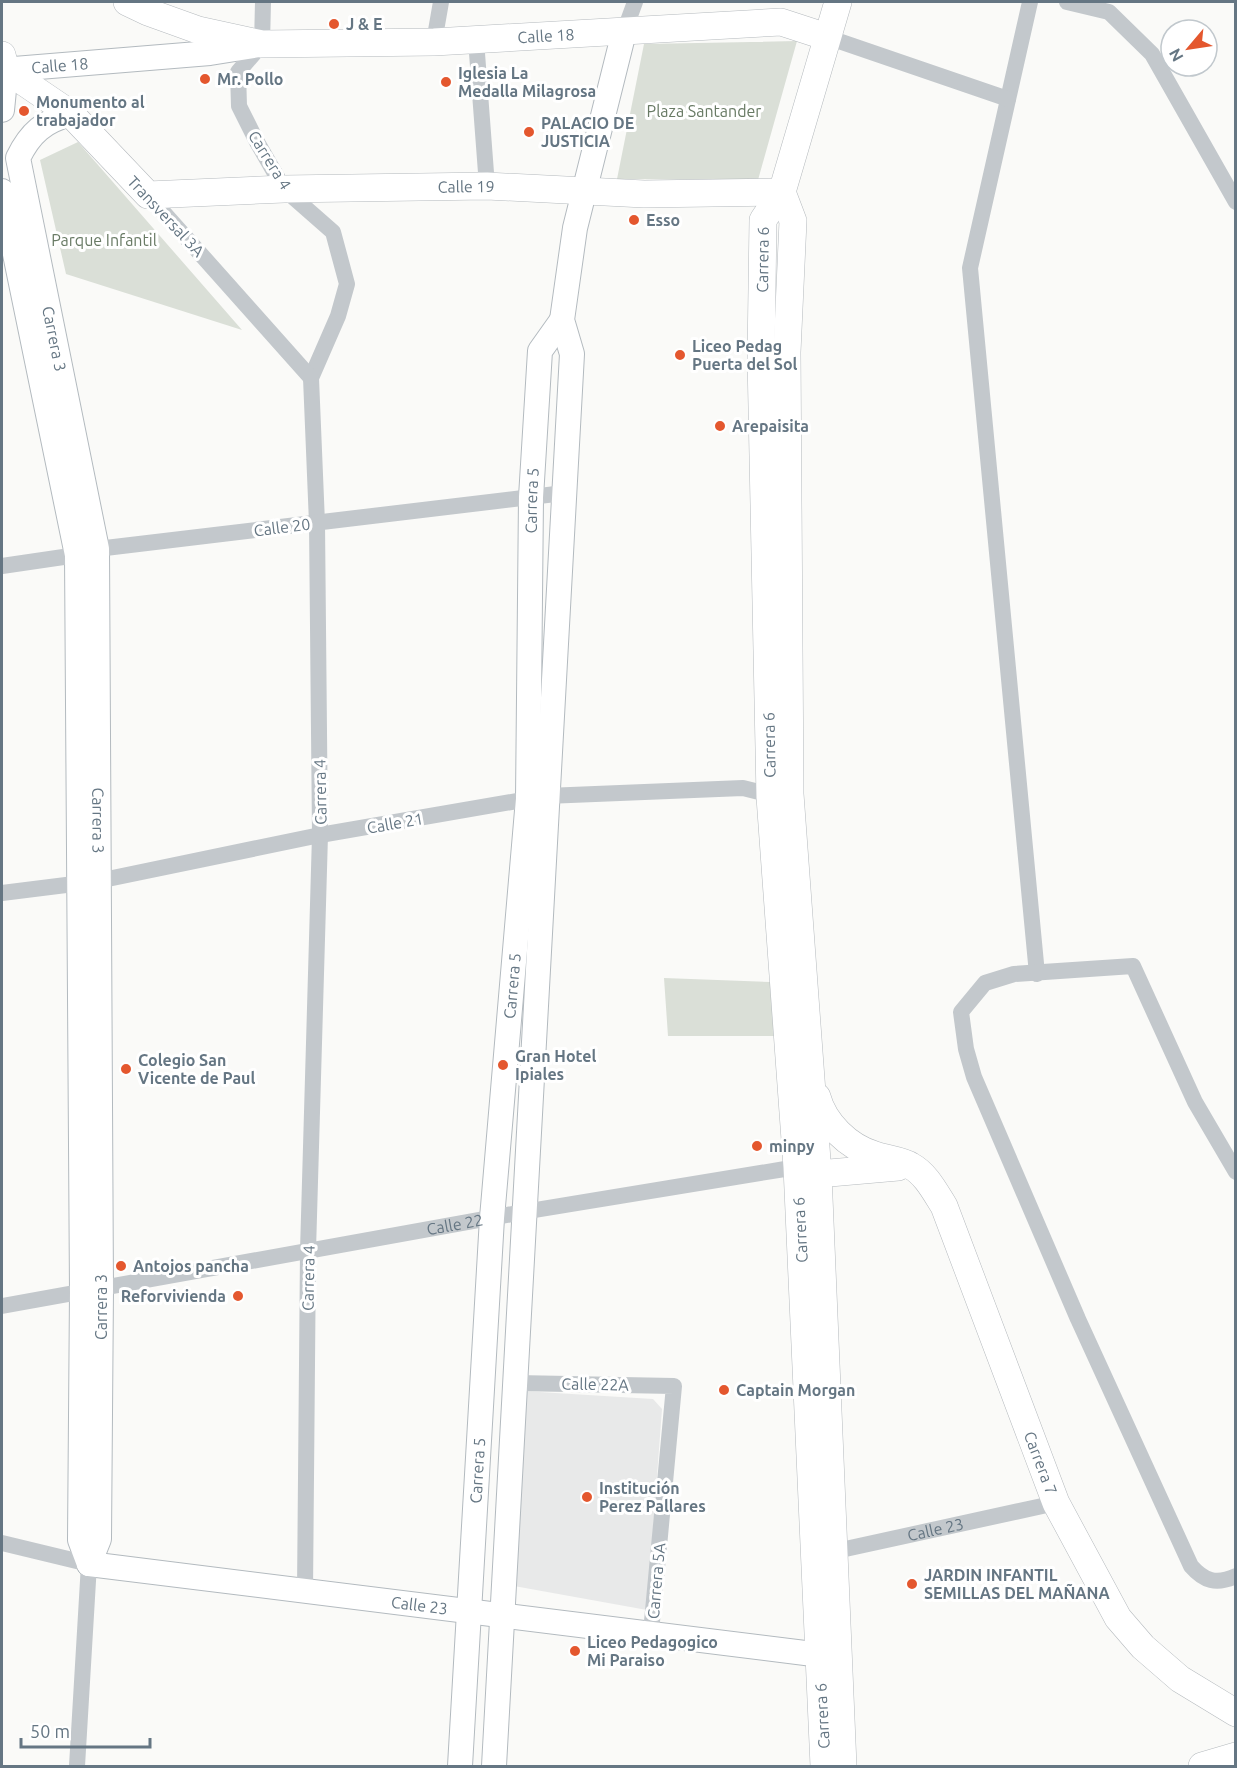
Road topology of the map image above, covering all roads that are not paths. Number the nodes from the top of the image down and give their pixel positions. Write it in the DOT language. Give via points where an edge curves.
graph roads {
  1 [pos="127,2"];
  2 [pos="263,2"];
  3 [pos="441,2"];
  4 [pos="635,2"];
  5 [pos="838,2"];
  6 [pos="1030,2"];
  7 [pos="1067,2"];
  8 [pos="624,32"];
  9 [pos="827,38"];
  10 [pos="476,40"];
  11 [pos="434,42"];
  12 [pos="262,44"];
  13 [pos="3,65"];
  14 [pos="1008,99"];
  15 [pos="2,110"];
  16 [pos="71,114"];
  17 [pos="10,159"];
  18 [pos="487,186"];
  19 [pos="285,189"];
  20 [pos="2,191"];
  21 [pos="583,192"];
  22 [pos="782,192"];
  23 [pos="148,195"];
  24 [pos="1236,202"];
  25 [pos="33,288"];
  26 [pos="562,320"];
  27 [pos="311,378"];
  28 [pos="564,493"];
  29 [pos="531,497"];
  30 [pos="317,523"];
  31 [pos="87,552"];
  32 [pos="2,566"];
  33 [pos="780,796"];
  34 [pos="537,798"];
  35 [pos="320,835"];
  36 [pos="88,882"];
  37 [pos="2,893"];
  38 [pos="1037,974"];
  39 [pos="811,1076"];
  40 [pos="911,1166"];
  41 [pos="807,1171"];
  42 [pos="1236,1172"];
  43 [pos="525,1212"];
  44 [pos="492,1218"];
  45 [pos="308,1251"];
  46 [pos="92,1290"];
  47 [pos="2,1306"];
  48 [pos="516,1383"];
  49 [pos="674,1386"];
  50 [pos="1056,1503"];
  51 [pos="2,1543"];
  52 [pos="825,1553"];
  53 [pos="89,1564"];
  54 [pos="1236,1576"];
  55 [pos="305,1591"];
  56 [pos="468,1611"];
  57 [pos="502,1616"];
  58 [pos="651,1632"];
  59 [pos="829,1657"];
  60 [pos="1236,1713"];
  61 [pos="1236,1756"];
  62 [pos="77,1767"];
  63 [pos="460,1767"];
  64 [pos="494,1767"];
  65 [pos="824,1767"];
  66 [pos="843,1767"];
  67 [pos="1202,1767"];
  1 -- 12 [label="main road, Calle 18" via="198,30"];
  2 -- 12 [label="street"];
  3 -- 11 [label="street"];
  4 -- 8 [label="street"];
  5 -- 9 [label="main road"];
  6 -- 14 [label="street"];
  7 -- 24 [label="street" via="1109,12 1152,54"];
  8 -- 9 [label="main road, Calle 18" via="781,22"];
  8 -- 10 [label="main road, Calle 18"];
  8 -- 21 [label="street, Carrera 5"];
  9 -- 14 [label="street"];
  9 -- 22 [label="main road"];
  10 -- 11 [label="main road, Calle 18"];
  10 -- 18 [label="street"];
  11 -- 12 [label="main road, Calle 18"];
  12 -- 13 [label="street, Calle 18" via="210,53"];
  12 -- 19 [label="street, Carrera 4" via="238,72 238,106"];
  13 -- 15 [label="street"];
  13 -- 16 [label="main road, Transversal 3A"];
  14 -- 38 [label="street" via="970,268"];
  16 -- 17 [label="street, Carrera 3" via="53,118 38,128"];
  16 -- 23 [label="main road, Transversal 3A"];
  17 -- 25 [label="street, Carrera 3"];
  18 -- 19 [label="main road, Calle 19"];
  18 -- 21 [label="main road, Calle 19"];
  19 -- 23 [label="main road, Calle 19"];
  19 -- 27 [label="street, Carrera 4" via="333,232 347,284 338,316"];
  20 -- 25 [label="street, Carrera 3"];
  21 -- 22 [label="main road, Calle 19"];
  21 -- 26 [label="street, Carrera 5"];
  22 -- 33 [label="main road, Carrera 6" via="793,221 787,352"];
  23 -- 27 [label="street, Transversal 3A"];
  25 -- 31 [label="street, Carrera 3"];
  26 -- 28 [label="street, Carrera 5" via="572,354"];
  26 -- 29 [label="street, Carrera 5" via="540,351"];
  27 -- 30 [label="street, Carrera 4"];
  28 -- 29 [label="street, Calle 20"];
  28 -- 34 [label="street, Carrera 5"];
  29 -- 30 [label="street, Calle 20"];
  29 -- 34 [label="street, Carrera 5"];
  30 -- 31 [label="street, Calle 20"];
  30 -- 35 [label="street, Carrera 4"];
  31 -- 32 [label="street, Calle 20"];
  31 -- 36 [label="street, Carrera 3"];
  33 -- 34 [label="street, Calle 21" via="743,788"];
  33 -- 39 [label="main road, Carrera 6"];
  33 -- 41 [label="main road, Carrera 6"];
  34 -- 35 [label="street, Calle 21"];
  34 -- 43 [label="street, Carrera 5"];
  34 -- 44 [label="street, Carrera 5"];
  35 -- 36 [label="street, Calle 21"];
  35 -- 45 [label="street, Carrera 4"];
  36 -- 37 [label="street, Calle 21"];
  36 -- 46 [label="street, Carrera 3"];
  38 -- 42 [label="street" via="1133,966 1196,1102"];
  38 -- 54 [label="street" via="1014,974 986,983 961,1012 974,1077 1078,1319 1191,1566 1201,1578 1214,1582"];
  39 -- 40 [label="main road" via="821,1113 833,1127 871,1154"];
  39 -- 41 [label="main road, Carrera 6"];
  40 -- 41 [label="main road, Calle 22"];
  40 -- 50 [label="main road, Carrera 7" via="929,1182 944,1206"];
  41 -- 43 [label="street, Calle 22"];
  41 -- 52 [label="main road, Carrera 6"];
  43 -- 44 [label="street, Calle 22"];
  43 -- 48 [label="street, Carrera 5"];
  44 -- 45 [label="street, Calle 22"];
  44 -- 56 [label="street, Carrera 5"];
  45 -- 46 [label="street, Calle 22"];
  45 -- 55 [label="street, Carrera 4"];
  46 -- 47 [label="street, Calle 22"];
  46 -- 53 [label="street, Carrera 3" via="89,1422 80,1540"];
  48 -- 49 [label="street, Calle 22A"];
  48 -- 57 [label="street, Carrera 5"];
  49 -- 58 [label="street, Carrera 5A"];
  50 -- 52 [label="street, Calle 23"];
  50 -- 60 [label="main road, Carrera 7" via="1118,1618 1143,1647 1180,1679"];
  51 -- 53 [label="street, Calle 23"];
  52 -- 59 [label="main road, Carrera 6"];
  53 -- 55 [label="street, Calle 23"];
  53 -- 62 [label="street, Carrera 3"];
  55 -- 56 [label="street, Calle 23"];
  56 -- 57 [label="street, Calle 23"];
  56 -- 63 [label="street, Carrera 5"];
  57 -- 58 [label="street, Calle 23"];
  57 -- 64 [label="street, Carrera 5"];
  58 -- 59 [label="street, Calle 23"];
  59 -- 65 [label="main road, Carrera 6"];
  59 -- 66 [label="main road, Carrera 6"];
  61 -- 67 [label="main road"];
}
